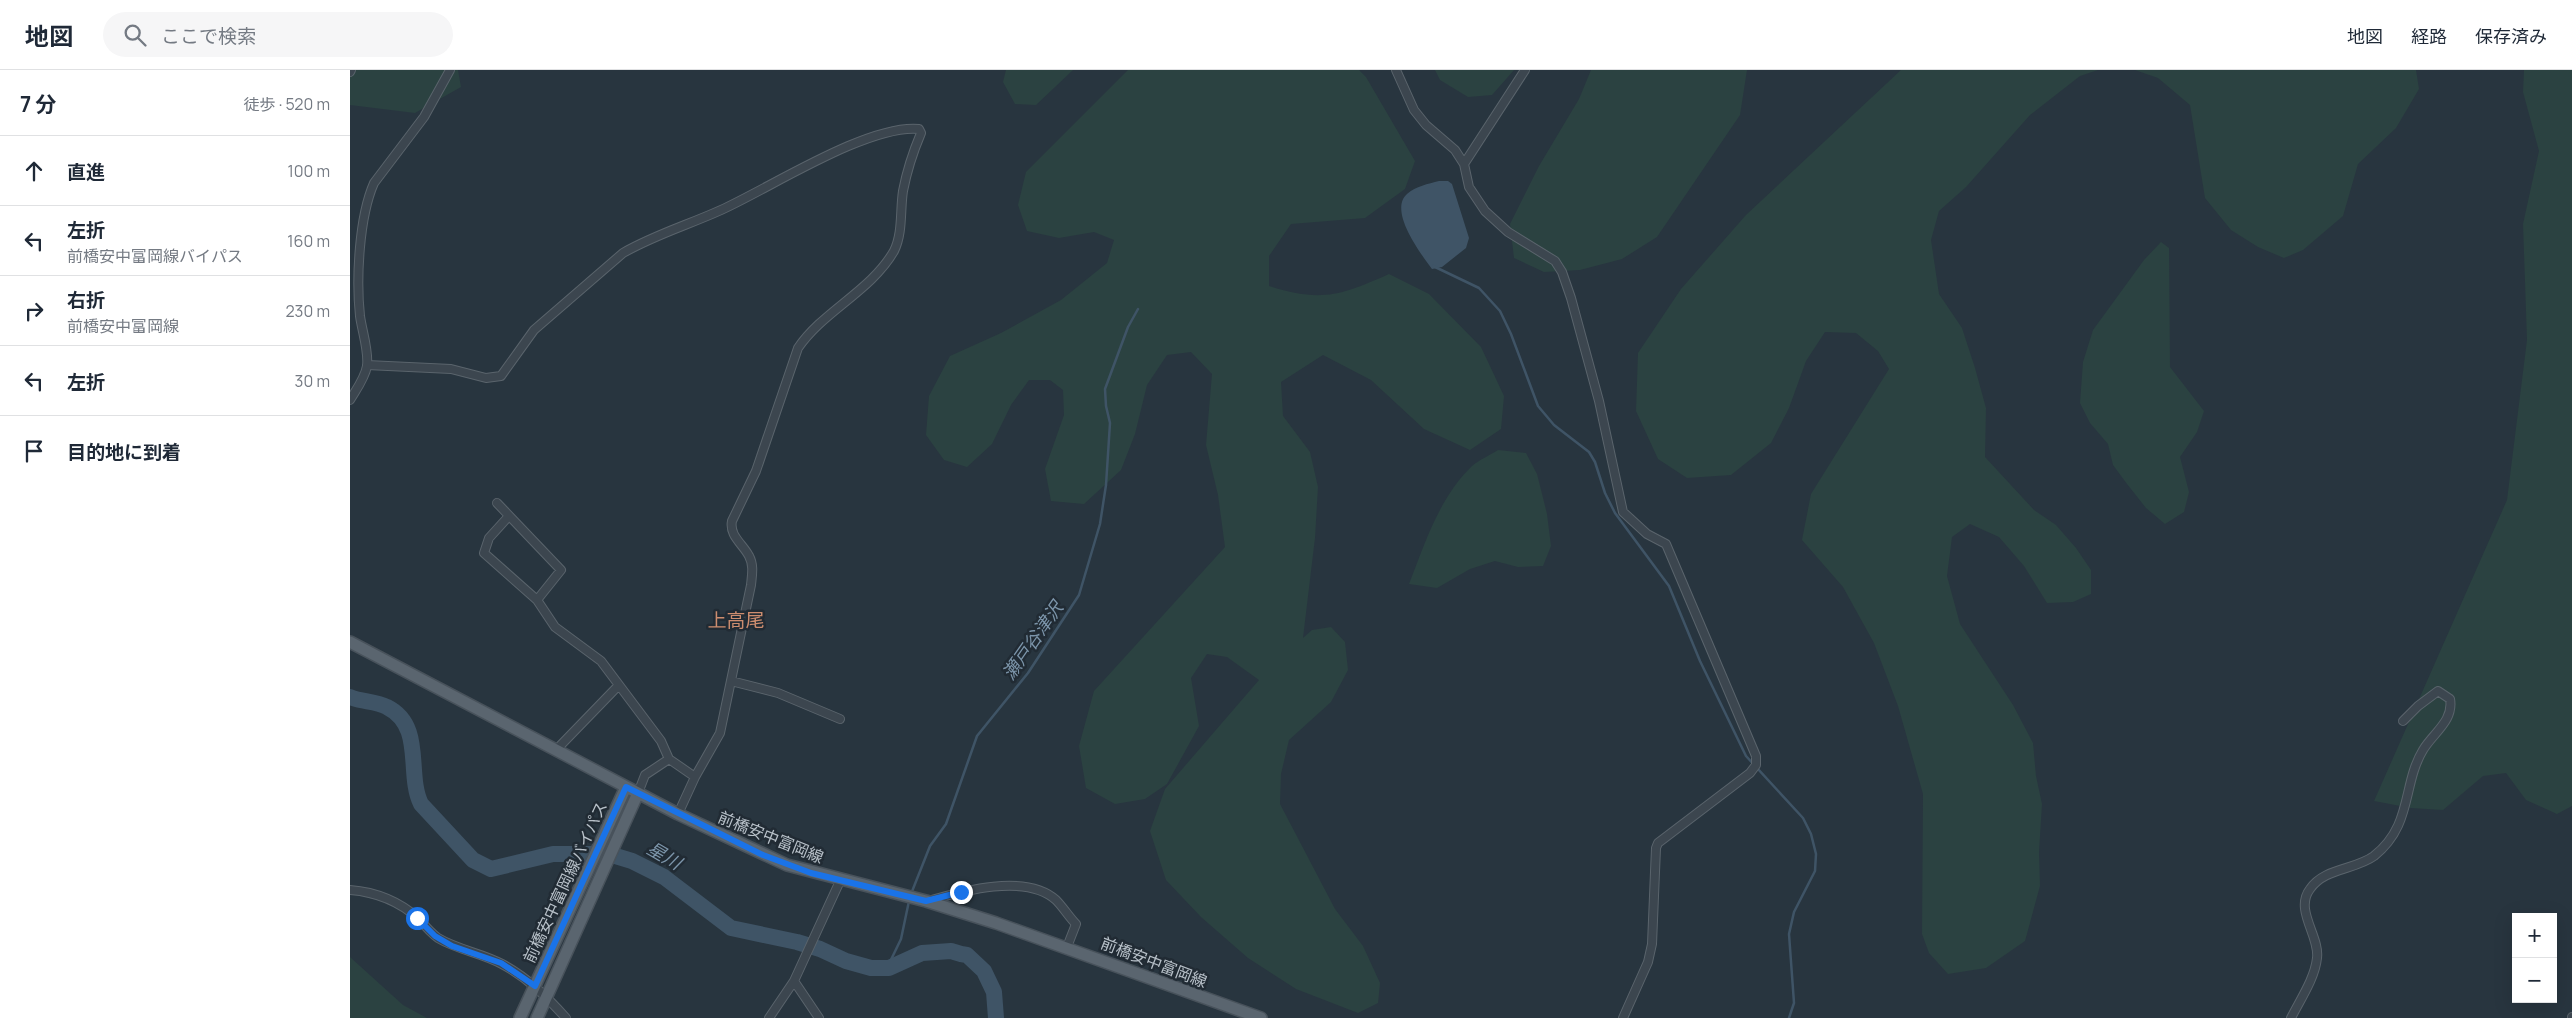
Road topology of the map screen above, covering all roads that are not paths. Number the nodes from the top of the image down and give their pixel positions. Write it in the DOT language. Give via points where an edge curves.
graph roads {
  1 [pos="450,70"];
  2 [pos="1396,70"];
  3 [pos="1525,70"];
  4 [pos="1464,164"];
  5 [pos="367,365"];
  6 [pos="350,400"];
  7 [pos="497,503"];
  8 [pos="509,516"];
  9 [pos="537,600"];
  10 [pos="350,642"];
  11 [pos="731,681"];
  12 [pos="618,686"];
  13 [pos="840,719"];
  14 [pos="2403,720"];
  15 [pos="556,750"];
  16 [pos="669,759"];
  17 [pos="695,777"];
  18 [pos="626,787"];
  19 [pos="638,793"];
  20 [pos="678,814"];
  21 [pos="840,881"];
  22 [pos="350,890"];
  23 [pos="926,901"];
  24 [pos="1067,947"];
  25 [pos="794,981"];
  26 [pos="535,986"];
  27 [pos="547,996"];
  28 [pos="520,1018"];
  29 [pos="537,1018"];
  30 [pos="566,1018"];
  31 [pos="769,1018"];
  32 [pos="818,1018"];
  33 [pos="1261,1018"];
  34 [pos="1623,1018"];
  35 [pos="2292,1018"];
  1 -- 5 [label="street" via="424,117 374,183 369,195 360,257 360,313"];
  2 -- 4 [label="street" via="1414,110 1455,150"];
  3 -- 4 [label="street"];
  4 -- 34 [label="street" via="1469,187 1485,211 1508,232 1555,261 1562,272 1572,298 1596,392 1623,512 1647,534 1666,544 1756,756 1756,765 1750,773 1658,843 1652,944 1648,962"];
  5 -- 6 [label="street"];
  5 -- 11 [label="street" via="452,369 486,378 501,376 534,330 623,253 721,210 850,146 906,128 919,129 921,133 906,172 900,233 894,250 862,287 806,336 798,348 756,471 732,521 730,528 750,557 753,570"];
  7 -- 8 [label="street"];
  8 -- 9 [label="street" via="561,570"];
  8 -- 9 [label="street" via="489,538 484,553"];
  9 -- 12 [label="street" via="555,627 601,661"];
  10 -- 15 [label="main road, 前橋安中富岡線"];
  11 -- 13 [label="street" via="778,693"];
  11 -- 17 [label="street" via="720,733"];
  12 -- 15 [label="street"];
  12 -- 16 [label="street" via="661,741"];
  14 -- 35 [label="street" via="2438,691 2450,699 2452,709 2422,752 2405,810 2387,842 2361,864 2336,871 2310,888 2304,900 2317,956"];
  15 -- 18 [label="main road, 前橋安中富岡線"];
  16 -- 17 [label="street"];
  16 -- 19 [label="street" via="645,775"];
  17 -- 20 [label="street"];
  18 -- 19 [label="main road, 前橋安中富岡線"];
  18 -- 26 [label="main road, 前橋安中富岡線バイパス"];
  19 -- 20 [label="main road, 前橋安中富岡線"];
  19 -- 27 [label="main road, 前橋安中富岡線バイパス"];
  20 -- 21 [label="main road, 前橋安中富岡線" via="787,865"];
  21 -- 23 [label="main road, 前橋安中富岡線"];
  21 -- 25 [label="street"];
  22 -- 26 [label="street" via="386,897 417,918 435,936 452,946 501,963"];
  23 -- 24 [label="main road, 前橋安中富岡線"];
  23 -- 24 [label="street" via="983,886 1005,886 1044,893 1056,900 1076,924"];
  24 -- 33 [label="main road, 前橋安中富岡線"];
  25 -- 31 [label="street"];
  25 -- 32 [label="street"];
  26 -- 27 [label="street"];
  26 -- 28 [label="main road, 前橋安中富岡線バイパス"];
  27 -- 29 [label="main road, 前橋安中富岡線バイパス"];
  27 -- 30 [label="street"];
}
